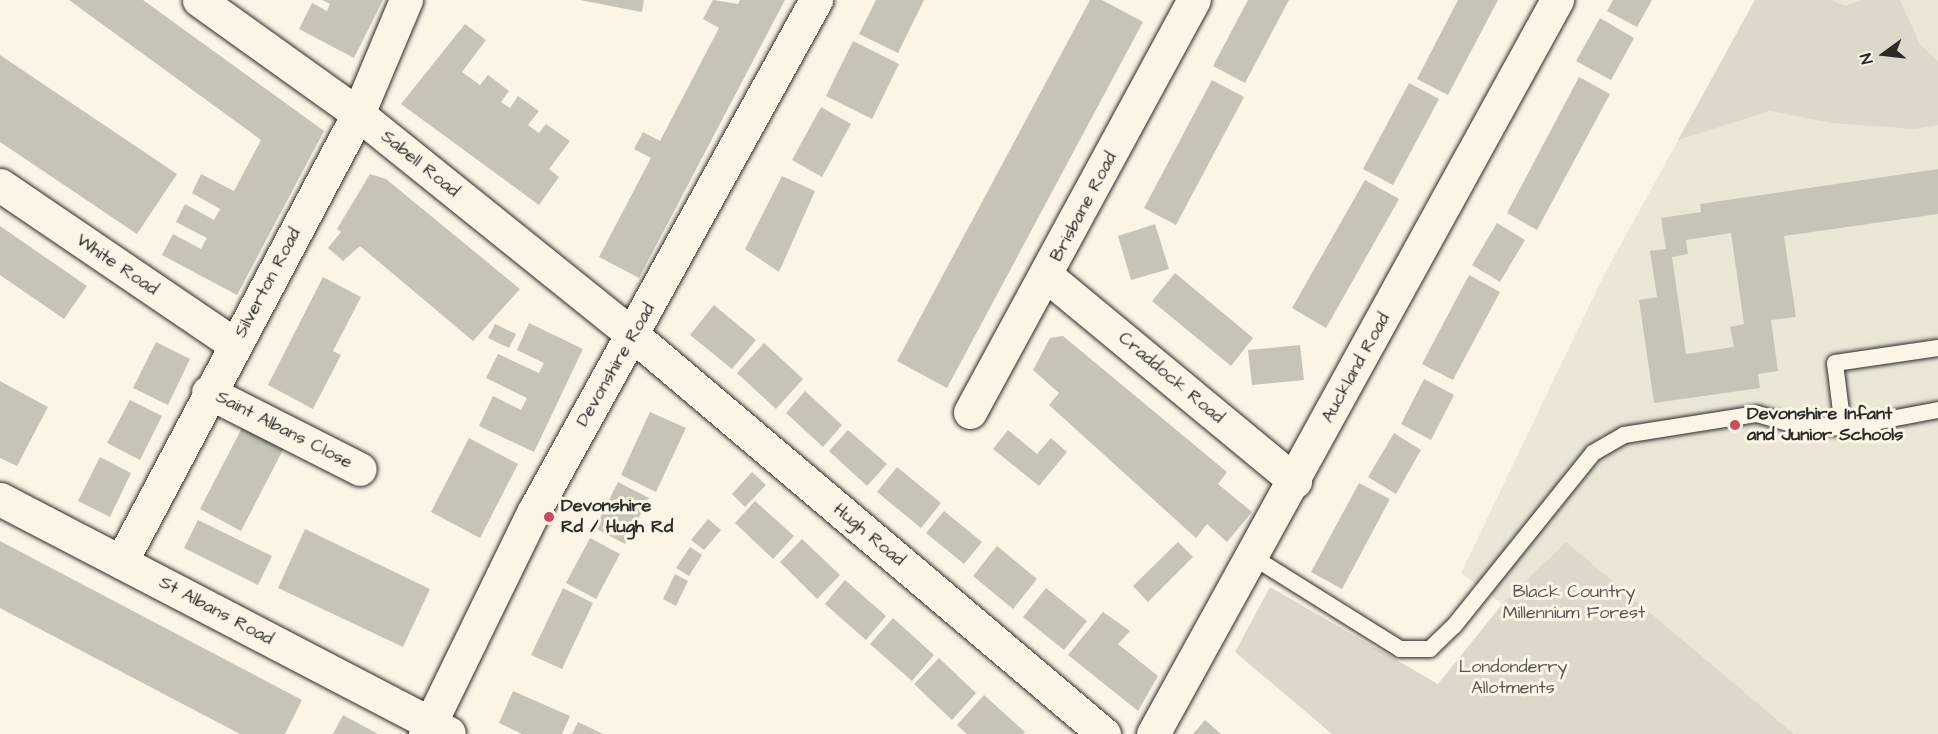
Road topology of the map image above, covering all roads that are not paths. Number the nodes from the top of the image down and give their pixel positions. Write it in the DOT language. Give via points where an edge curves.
graph roads {
  1 [pos="199,0"];
  2 [pos="406,0"];
  3 [pos="816,0"];
  4 [pos="1194,0"];
  5 [pos="1557,0"];
  6 [pos="358,114"];
  7 [pos="0,185"];
  8 [pos="1047,276"];
  9 [pos="634,336"];
  10 [pos="235,345"];
  11 [pos="1938,348"];
  12 [pos="208,392"];
  13 [pos="1938,410"];
  14 [pos="970,412"];
  15 [pos="1843,428"];
  16 [pos="360,469"];
  17 [pos="1295,480"];
  18 [pos="0,499"];
  19 [pos="1253,557"];
  20 [pos="121,562"];
  21 [pos="436,731"];
  22 [pos="1104,734"];
  23 [pos="1153,734"];
  1 -- 6 [label="street, Sabell Road"];
  2 -- 6 [label="street, Silverton Road"];
  3 -- 9 [label="street, Devonshire Road"];
  4 -- 8 [label="street, Brisbane Road"];
  5 -- 17 [label="street, Auckland Road"];
  6 -- 9 [label="street, Sabell Road"];
  6 -- 10 [label="street, Silverton Road"];
  7 -- 10 [label="street, White Road"];
  8 -- 14 [label="street, Brisbane Road"];
  8 -- 17 [label="street, Craddock Road"];
  9 -- 21 [label="street, Devonshire Road" via="534,512"];
  9 -- 22 [label="street, Hugh Road"];
  10 -- 12 [label="street, Silverton Road"];
  11 -- 15 [label="lane" via="1835,363"];
  12 -- 16 [label="street, Saint Albans Close"];
  12 -- 20 [label="street, Silverton Road"];
  13 -- 15 [label="lane"];
  15 -- 19 [label="lane" via="1789,423 1757,414 1624,435 1593,453 1454,626 1430,649 1400,648"];
  17 -- 19 [label="street, Auckland Road"];
  18 -- 20 [label="street, St Albans Road"];
  19 -- 23 [label="street, Auckland Road"];
  20 -- 21 [label="street, St Albans Road"];
}
